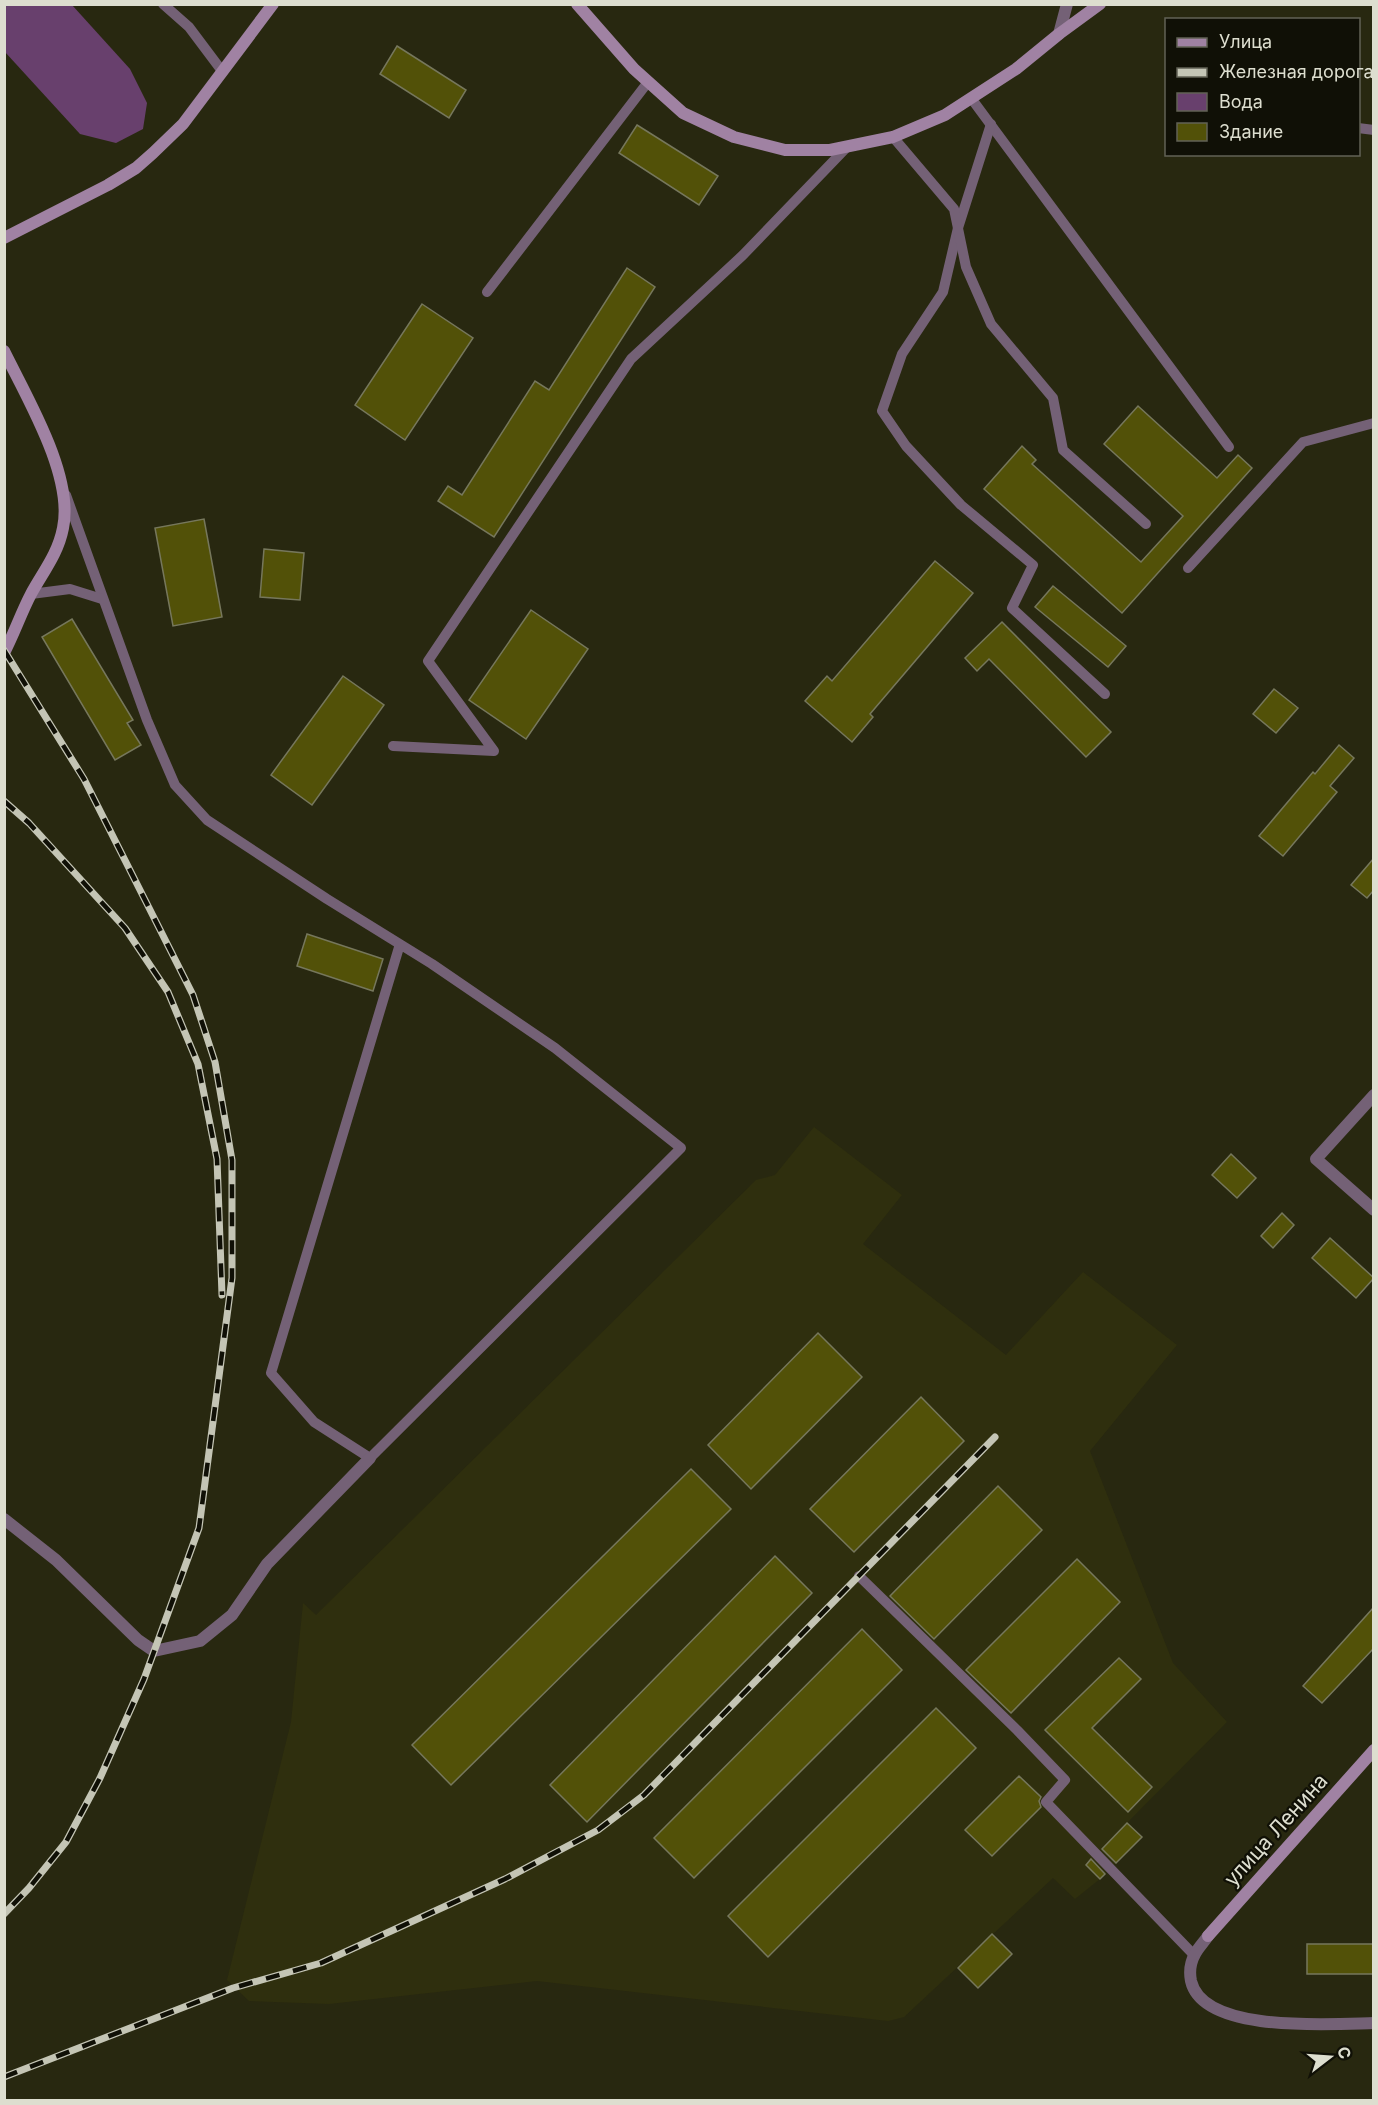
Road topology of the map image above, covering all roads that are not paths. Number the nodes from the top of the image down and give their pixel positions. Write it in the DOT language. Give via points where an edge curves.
graph roads {
  1 [pos="163,4"];
  2 [pos="273,4"];
  3 [pos="577,4"];
  4 [pos="1067,4"];
  5 [pos="1100,4"];
  6 [pos="1059,34"];
  7 [pos="222,71"];
  8 [pos="648,82"];
  9 [pos="971,98"];
  10 [pos="990,124"];
  11 [pos="893,137"];
  12 [pos="847,147"];
  13 [pos="958,228"];
  14 [pos="4,238"];
  15 [pos="486,292"];
  16 [pos="4,351"];
  17 [pos="1374,423"];
  18 [pos="1229,447"];
  19 [pos="59,475"];
  20 [pos="1146,524"];
  21 [pos="1188,568"];
  22 [pos="31,594"];
  23 [pos="102,599"];
  24 [pos="5,652"];
  25 [pos="1105,694"];
  26 [pos="393,746"];
  27 [pos="400,944"];
  28 [pos="1374,1095"];
  29 [pos="1374,1210"];
  30 [pos="370,1458"];
  31 [pos="4,1519"];
  32 [pos="859,1576"];
  33 [pos="1374,1750"];
  34 [pos="1194,1955"];
  35 [pos="1374,2024"];
  1 -- 7 [label="lane" via="189,27"];
  2 -- 7 [label="street"];
  3 -- 8 [label="street"];
  4 -- 6 [label="street"];
  5 -- 6 [label="street"];
  6 -- 9 [label="street" via="1016,69"];
  7 -- 14 [label="street" via="183,124 136,168"];
  8 -- 12 [label="street" via="683,113 734,137 785,150"];
  8 -- 15 [label="lane"];
  9 -- 10 [label="lane"];
  9 -- 11 [label="street" via="945,115"];
  10 -- 13 [label="lane"];
  10 -- 18 [label="lane"];
  11 -- 12 [label="street"];
  11 -- 13 [label="lane" via="954,209"];
  12 -- 26 [label="lane" via="743,255 631,359 428,661 494,751"];
  13 -- 20 [label="lane" via="966,267 991,324 1053,398 1063,450"];
  13 -- 25 [label="lane" via="943,292 902,354 882,411 906,446 961,506 1033,565 1012,608"];
  16 -- 19 [label="street" via="51,448"];
  17 -- 21 [label="lane" via="1303,442"];
  19 -- 22 [label="street" via="65,499 64,528 53,560"];
  19 -- 23 [label="lane"];
  22 -- 23 [label="lane" via="70,589"];
  22 -- 24 [label="street"];
  23 -- 27 [label="lane" via="175,785 207,820"];
  27 -- 30 [label="lane" via="271,1373 314,1422"];
  27 -- 30 [label="lane" via="555,1048 681,1148"];
  28 -- 29 [label="street" via="1316,1159"];
  30 -- 31 [label="street" via="267,1564 232,1615 200,1641 154,1651 56,1560"];
  32 -- 34 [label="lane" via="1065,1780 1046,1802"];
  33 -- 34 [label="street, улица Ленина"];
  34 -- 35 [label="street" via="1189,1970 1193,1987 1203,2001 1236,2018 1298,2024"];
}
